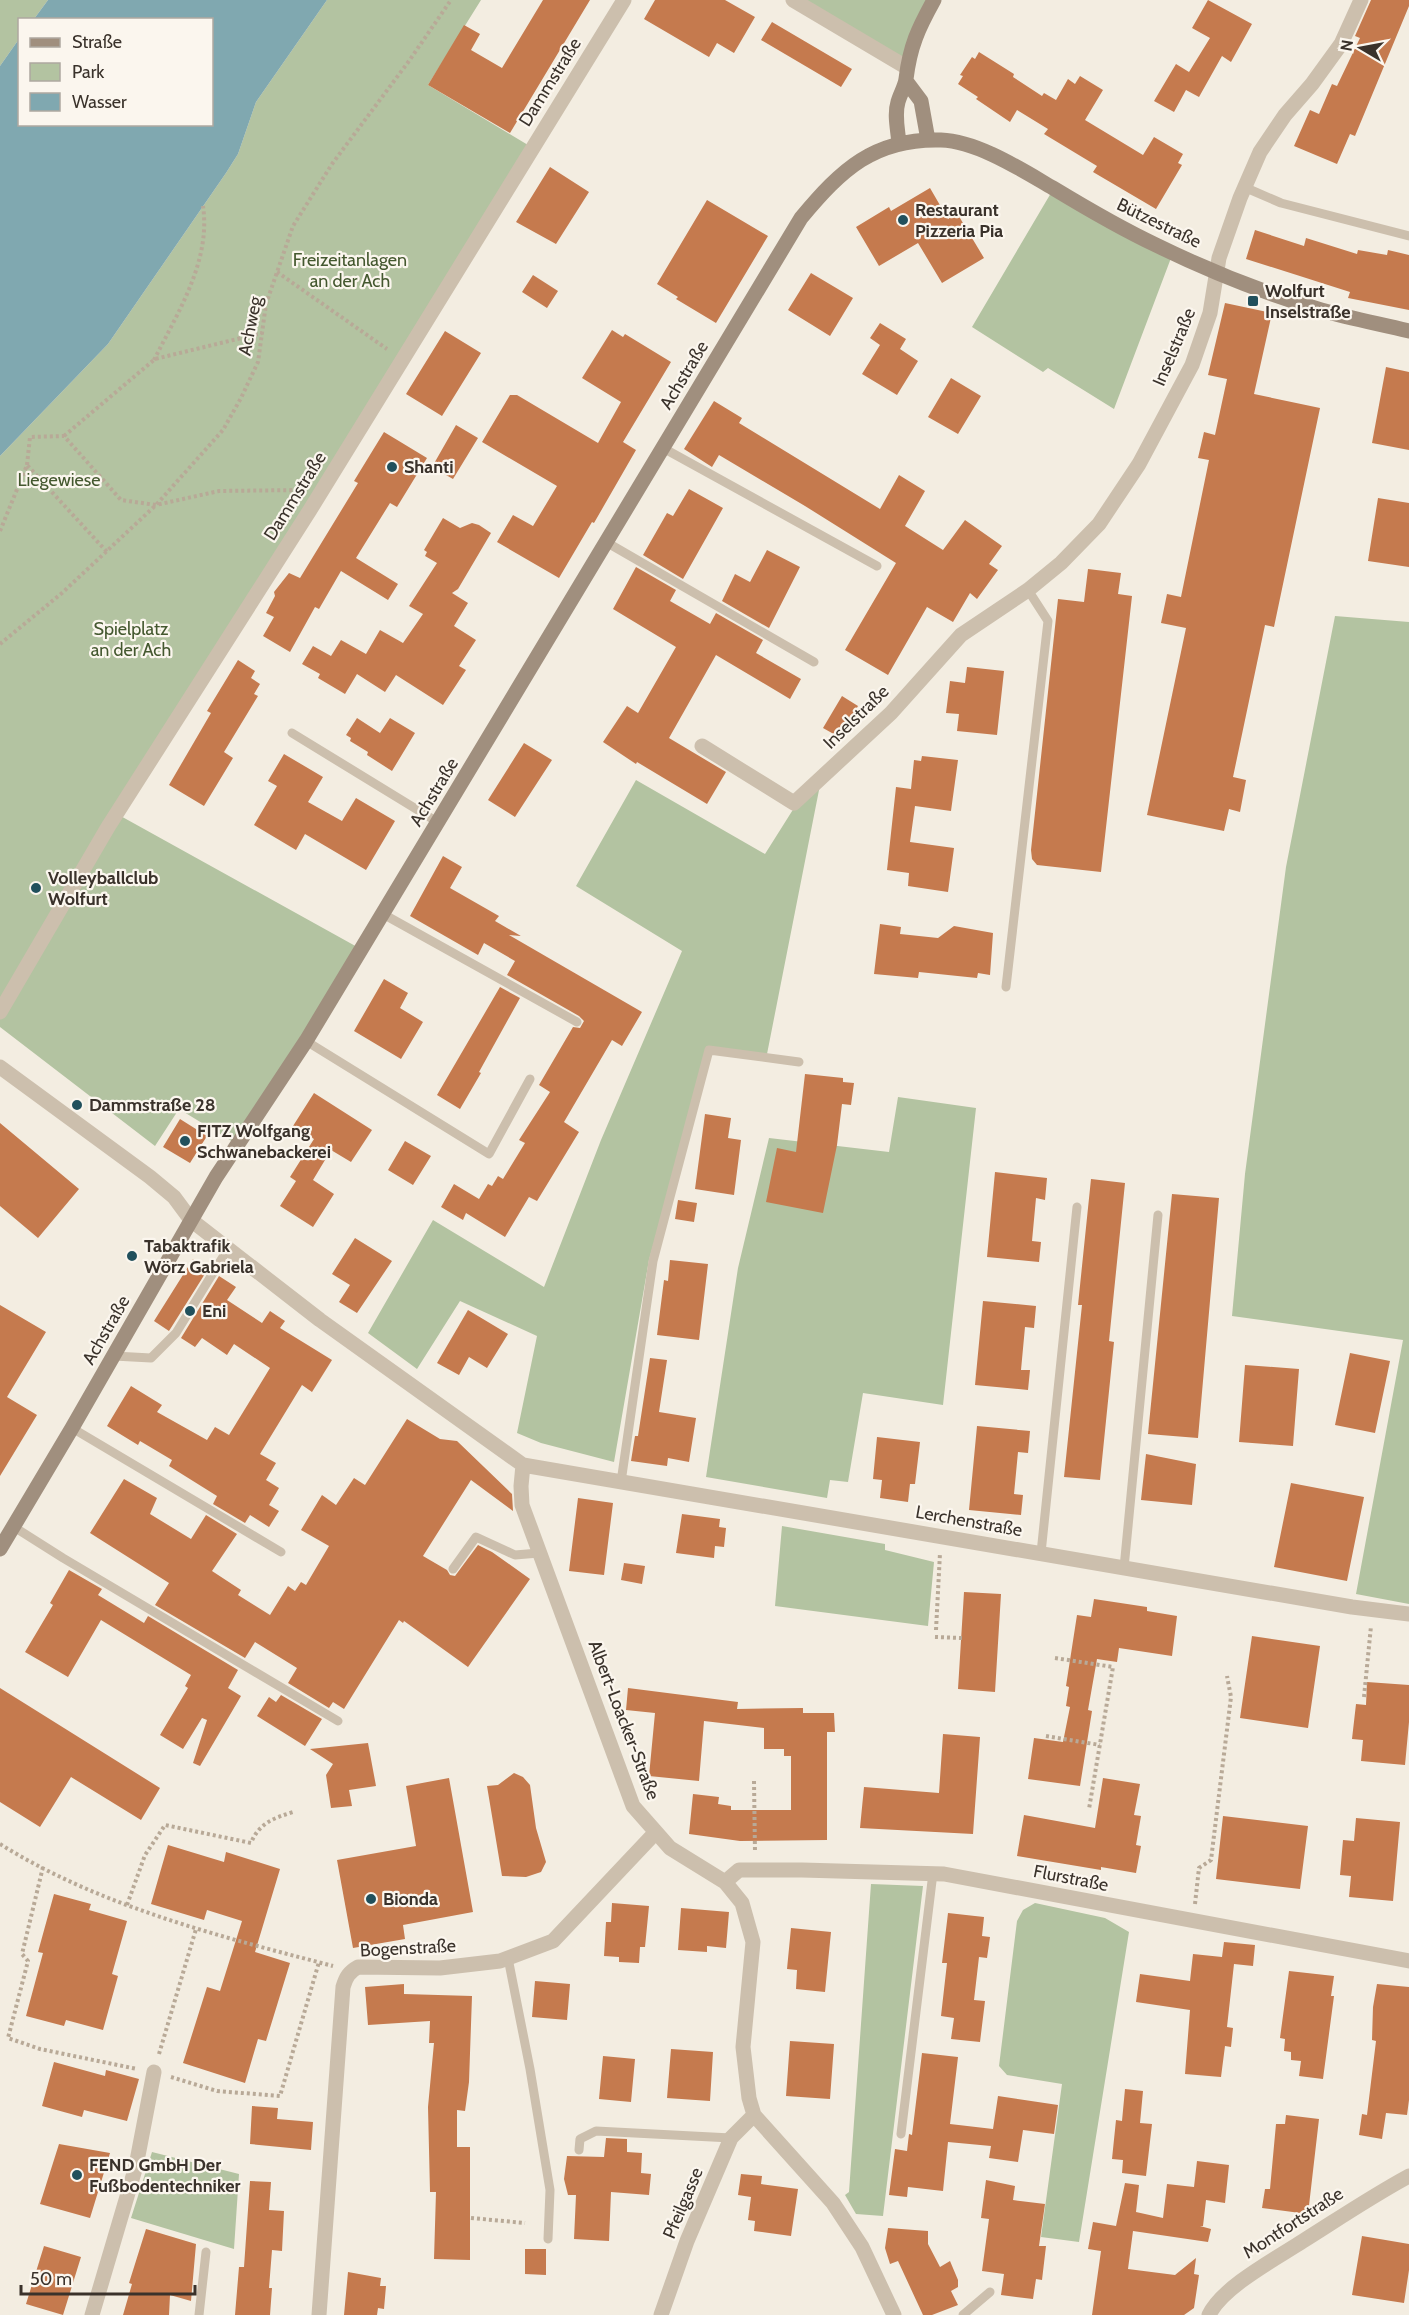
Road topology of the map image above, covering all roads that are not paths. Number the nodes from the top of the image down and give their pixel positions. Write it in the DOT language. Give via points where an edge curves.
graph roads {
  1 [pos="624,0"];
  2 [pos="793,0"];
  3 [pos="934,0"];
  4 [pos="1361,0"];
  5 [pos="906,74"];
  6 [pos="928,140"];
  7 [pos="899,144"];
  8 [pos="1245,187"];
  9 [pos="1409,236"];
  10 [pos="1215,272"];
  11 [pos="1409,331"];
  12 [pos="663,447"];
  13 [pos="606,542"];
  14 [pos="877,566"];
  15 [pos="1028,590"];
  16 [pos="814,662"];
  17 [pos="292,733"];
  18 [pos="702,746"];
  19 [pos="439,823"];
  20 [pos="383,914"];
  21 [pos="1006,987"];
  22 [pos="0,1012"];
  23 [pos="577,1022"];
  24 [pos="306,1041"];
  25 [pos="799,1062"];
  26 [pos="0,1067"];
  27 [pos="530,1078"];
  28 [pos="1077,1207"];
  29 [pos="1158,1215"];
  30 [pos="191,1220"];
  31 [pos="229,1247"];
  32 [pos="114,1356"];
  33 [pos="72,1428"];
  34 [pos="523,1465"];
  35 [pos="621,1482"];
  36 [pos="14,1527"];
  37 [pos="0,1549"];
  38 [pos="281,1552"];
  39 [pos="539,1553"];
  40 [pos="1041,1553"];
  41 [pos="1124,1568"];
  42 [pos="453,1569"];
  43 [pos="1409,1614"];
  44 [pos="338,1721"];
  45 [pos="655,1833"];
  46 [pos="933,1873"];
  47 [pos="725,1882"];
  48 [pos="508,1958"];
  49 [pos="1409,1961"];
  50 [pos="154,2072"];
  51 [pos="754,2115"];
  52 [pos="901,2134"];
  53 [pos="731,2138"];
  54 [pos="579,2150"];
  55 [pos="1409,2176"];
  56 [pos="548,2239"];
  57 [pos="206,2252"];
  58 [pos="990,2292"];
  59 [pos="92,2315"];
  60 [pos="199,2315"];
  61 [pos="319,2315"];
  62 [pos="661,2315"];
  63 [pos="894,2315"];
  64 [pos="963,2315"];
  65 [pos="1209,2315"];
  1 -- 22 [label="street, Dammstraße" via="322,490 108,827"];
  2 -- 5 [label="street"];
  3 -- 5 [label="main road" via="912,45"];
  4 -- 8 [label="street, Inselstraße" via="1341,44 1260,152"];
  5 -- 6 [label="main road" via="921,101"];
  5 -- 7 [label="main road" via="897,104"];
  6 -- 7 [label="main road, Bützestraße"];
  6 -- 10 [label="main road, Bützestraße" via="943,140 1000,157 1145,240"];
  7 -- 12 [label="main road, Achstraße" via="874,152 845,170 801,218"];
  8 -- 9 [label="lane" via="1281,203"];
  8 -- 10 [label="street, Inselstraße"];
  10 -- 11 [label="main road, Bützestraße" via="1323,310"];
  10 -- 15 [label="street, Inselstraße" via="1210,313 1192,365 1139,464 1099,524 1061,564"];
  12 -- 13 [label="main road, Achstraße"];
  12 -- 14 [label="lane"];
  13 -- 16 [label="lane"];
  13 -- 19 [label="main road, Achstraße"];
  15 -- 18 [label="street, Inselstraße" via="961,635 891,713 794,803"];
  15 -- 21 [label="lane" via="1048,621"];
  17 -- 19 [label="lane"];
  19 -- 20 [label="main road, Achstraße"];
  20 -- 23 [label="lane"];
  20 -- 24 [label="main road, Achstraße"];
  24 -- 27 [label="lane" via="489,1154"];
  24 -- 30 [label="main road, Achstraße"];
  25 -- 35 [label="lane" via="709,1050 653,1261"];
  26 -- 30 [label="street" via="150,1176 174,1197"];
  28 -- 40 [label="lane"];
  29 -- 41 [label="lane"];
  30 -- 31 [label="street"];
  30 -- 32 [label="main road, Achstraße"];
  31 -- 32 [label="lane" via="176,1333 152,1358"];
  31 -- 34 [label="street" via="320,1320"];
  32 -- 33 [label="main road, Achstraße"];
  33 -- 36 [label="main road, Achstraße"];
  33 -- 38 [label="lane"];
  34 -- 35 [label="street, Lerchenstraße"];
  34 -- 39 [label="street, Albert-Loacker-Straße" via="522,1505"];
  35 -- 40 [label="street, Lerchenstraße"];
  36 -- 37 [label="main road, Achstraße"];
  36 -- 44 [label="lane"];
  39 -- 42 [label="lane" via="514,1556 476,1537"];
  39 -- 45 [label="street, Albert-Loacker-Straße" via="633,1806"];
  40 -- 41 [label="street, Lerchenstraße"];
  41 -- 43 [label="street, Lerchenstraße"];
  45 -- 47 [label="street, Albert-Loacker-Straße" via="670,1848"];
  45 -- 48 [label="street, Bogenstraße" via="553,1941"];
  46 -- 47 [label="street, Flurstraße" via="740,1870"];
  46 -- 49 [label="street, Flurstraße"];
  46 -- 52 [label="lane"];
  47 -- 51 [label="street, Albert-Loacker-Straße" via="742,1903 753,1942 743,2046"];
  48 -- 56 [label="lane" via="550,2190"];
  48 -- 61 [label="street, Bogenstraße" via="440,1968 358,1967 346,1978"];
  50 -- 59 [label="street" via="136,2166"];
  51 -- 53 [label="street, Pfeilgasse"];
  51 -- 63 [label="street, Albert-Loacker-Straße" via="833,2203 862,2247"];
  53 -- 54 [label="lane" via="596,2131 580,2139"];
  53 -- 62 [label="street, Pfeilgasse" via="687,2241"];
  55 -- 65 [label="street, Montfortstraße" via="1249,2275"];
  57 -- 60 [label="lane"];
  58 -- 64 [label="lane"];
}
